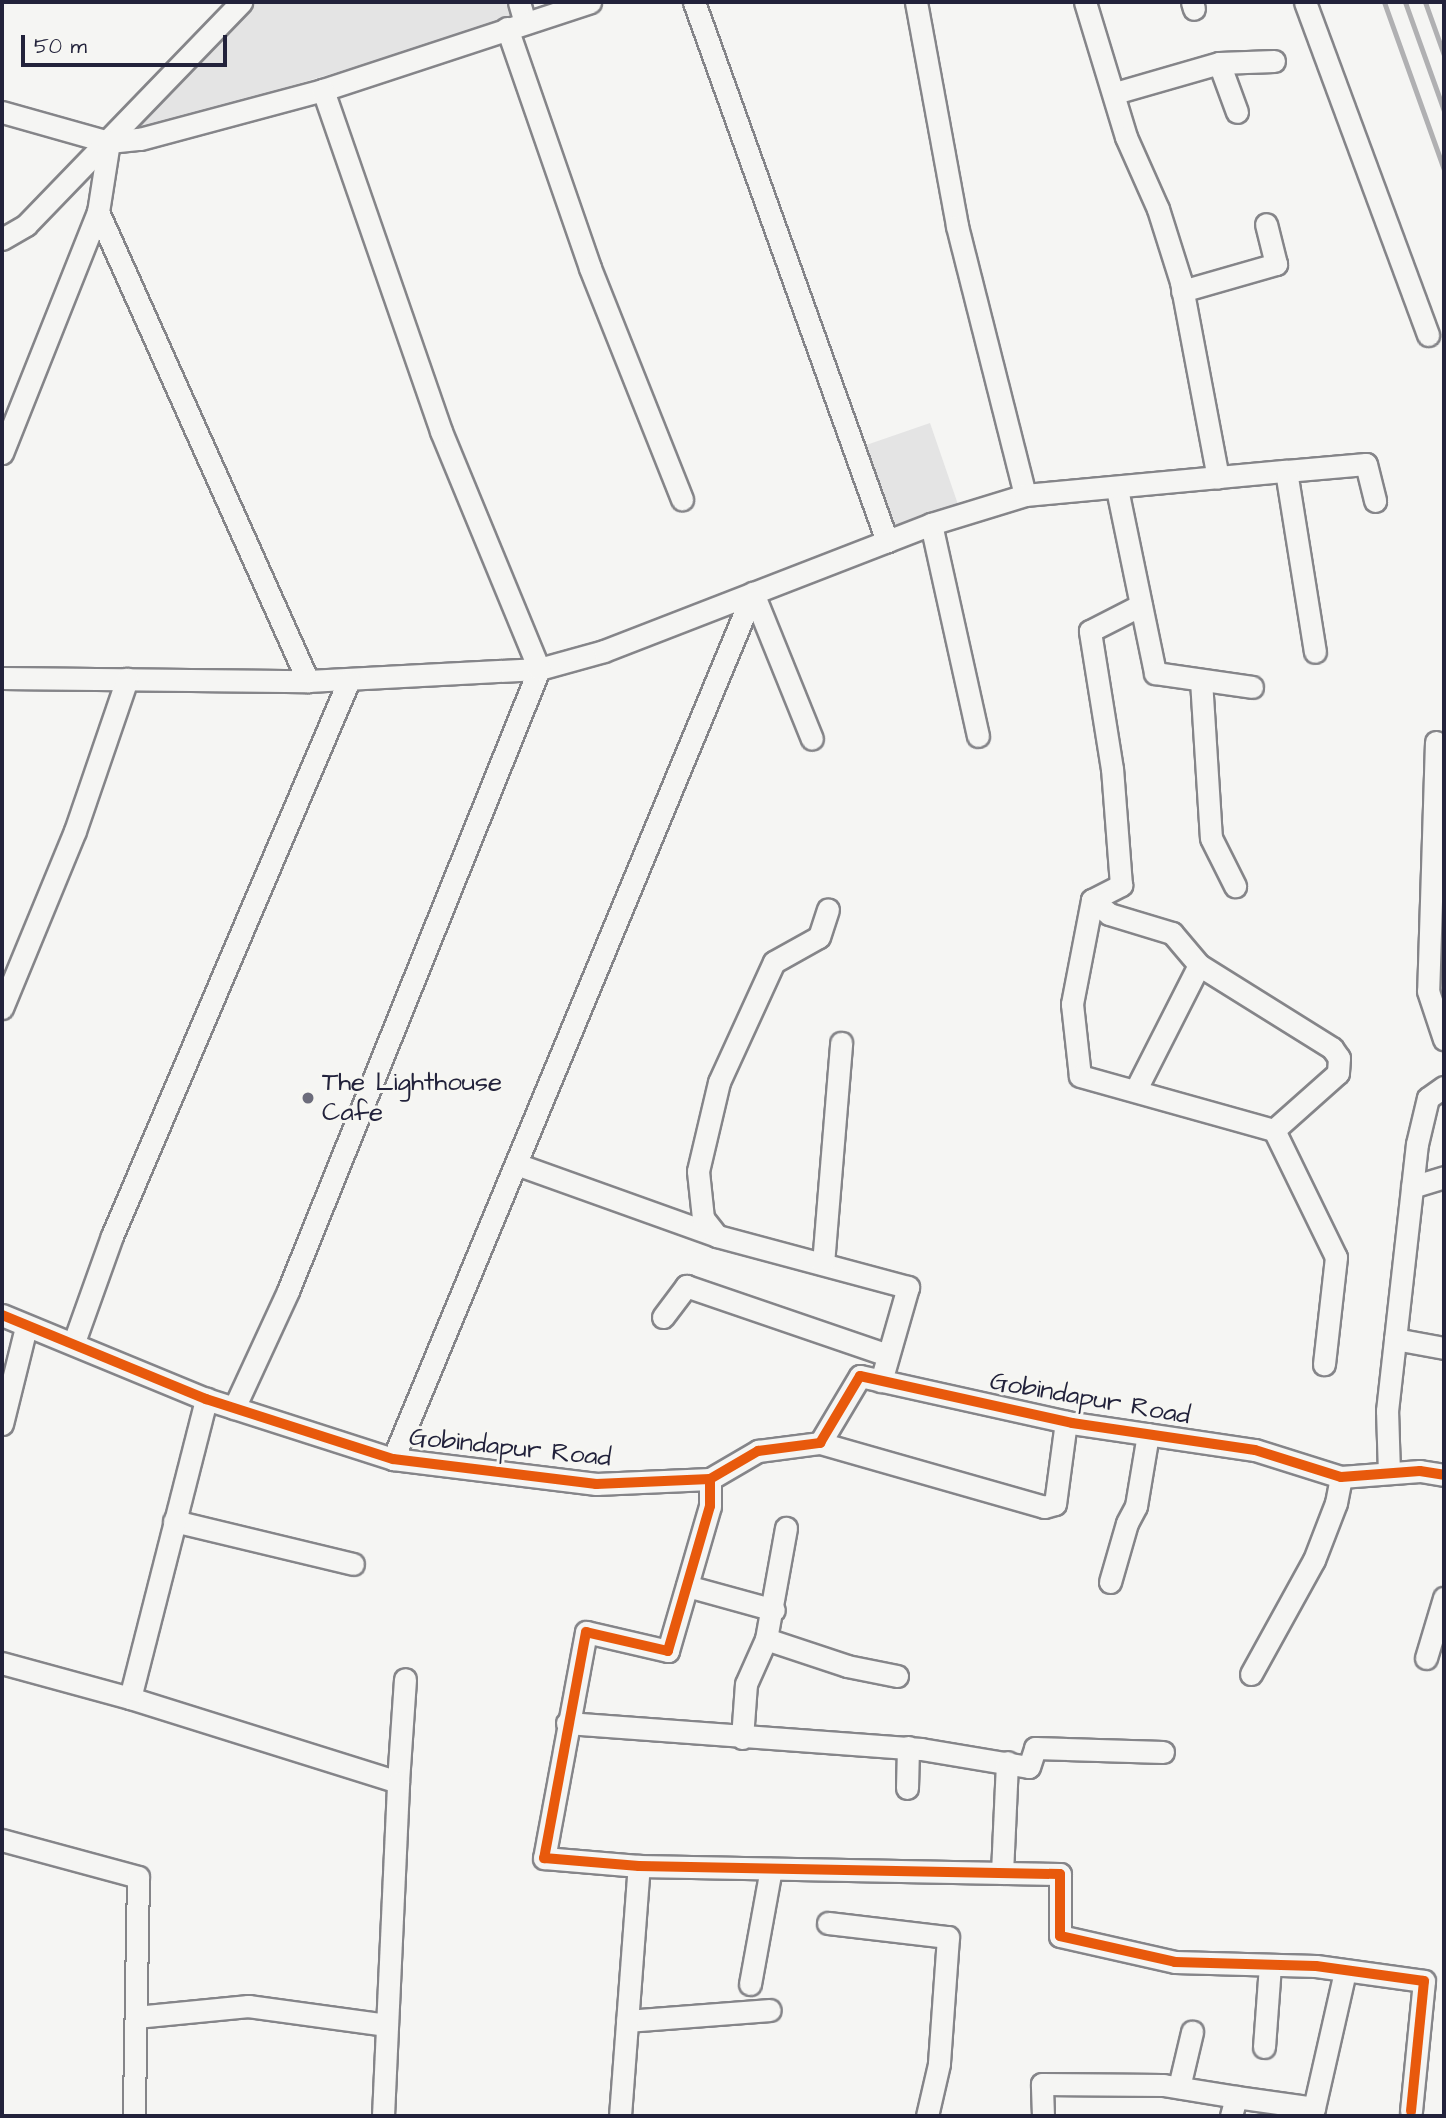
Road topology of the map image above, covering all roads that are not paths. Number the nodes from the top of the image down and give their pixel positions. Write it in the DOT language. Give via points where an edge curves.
graph roads {
  1 [pos="241,2"];
  2 [pos="519,2"];
  3 [pos="590,2"];
  4 [pos="694,2"];
  5 [pos="916,2"];
  6 [pos="1085,2"];
  7 [pos="1305,2"];
  8 [pos="516,26"];
  9 [pos="1275,61"];
  10 [pos="1219,63"];
  11 [pos="323,90"];
  12 [pos="1115,93"];
  13 [pos="1237,111"];
  14 [pos="2,112"];
  15 [pos="109,142"];
  16 [pos="98,212"];
  17 [pos="1266,224"];
  18 [pos="2,239"];
  19 [pos="1182,290"];
  20 [pos="1428,335"];
  21 [pos="2,453"];
  22 [pos="1286,471"];
  23 [pos="1219,478"];
  24 [pos="1117,489"];
  25 [pos="1025,495"];
  26 [pos="682,499"];
  27 [pos="1375,501"];
  28 [pos="931,524"];
  29 [pos="887,541"];
  30 [pos="753,593"];
  31 [pos="1141,605"];
  32 [pos="1315,652"];
  33 [pos="539,669"];
  34 [pos="2,678"];
  35 [pos="127,679"];
  36 [pos="349,680"];
  37 [pos="1200,680"];
  38 [pos="308,681"];
  39 [pos="1252,687"];
  40 [pos="978,736"];
  41 [pos="812,739"];
  42 [pos="1436,742"];
  43 [pos="1235,886"];
  44 [pos="1092,901"];
  45 [pos="828,909"];
  46 [pos="1199,965"];
  47 [pos="2,1008"];
  48 [pos="1444,1039"];
  49 [pos="841,1043"];
  50 [pos="1444,1087"];
  51 [pos="1136,1089"];
  52 [pos="1274,1130"];
  53 [pos="516,1164"];
  54 [pos="1444,1177"];
  55 [pos="1412,1187"];
  56 [pos="717,1236"];
  57 [pos="823,1265"];
  58 [pos="2,1315"];
  59 [pos="663,1317"];
  60 [pos="26,1327"];
  61 [pos="1395,1339"];
  62 [pos="74,1342"];
  63 [pos="1444,1348"];
  64 [pos="888,1355"];
  65 [pos="1324,1364"];
  66 [pos="881,1381"];
  67 [pos="206,1399"];
  68 [pos="234,1408"];
  69 [pos="1066,1422"];
  70 [pos="2,1424"];
  71 [pos="1147,1434"];
  72 [pos="820,1443"];
  73 [pos="393,1459"];
  74 [pos="1389,1473"];
  75 [pos="1444,1475"];
  76 [pos="1340,1477"];
  77 [pos="710,1479"];
  78 [pos="174,1521"];
  79 [pos="786,1528"];
  80 [pos="352,1564"];
  81 [pos="1110,1582"];
  82 [pos="687,1586"];
  83 [pos="1444,1598"];
  84 [pos="774,1610"];
  85 [pos="766,1639"];
  86 [pos="1426,1658"];
  87 [pos="2,1663"];
  88 [pos="1251,1674"];
  89 [pos="897,1676"];
  90 [pos="405,1679"];
  91 [pos="130,1698"];
  92 [pos="567,1723"];
  93 [pos="742,1738"];
  94 [pos="908,1748"];
  95 [pos="1163,1752"];
  96 [pos="1007,1762"];
  97 [pos="398,1782"];
  98 [pos="907,1788"];
  99 [pos="2,1840"];
  100 [pos="639,1866"];
  101 [pos="771,1869"];
  102 [pos="1002,1872"];
  103 [pos="828,1923"];
  104 [pos="1270,1965"];
  105 [pos="1345,1971"];
  106 [pos="750,1984"];
  107 [pos="770,2010"];
  108 [pos="136,2017"];
  109 [pos="627,2021"];
  110 [pos="387,2025"];
  111 [pos="1192,2032"];
  112 [pos="1264,2047"];
  113 [pos="1179,2087"];
  114 [pos="1234,2106"];
  115 [pos="1411,2111"];
  116 [pos="134,2116"];
  117 [pos="383,2116"];
  118 [pos="620,2116"];
  119 [pos="927,2116"];
  120 [pos="1043,2116"];
  1 -- 15 [label="street"];
  2 -- 8 [label="street"];
  3 -- 8 [label="street"];
  4 -- 29 [label="street"];
  5 -- 25 [label="street" via="957,226"];
  6 -- 12 [label="street"];
  7 -- 20 [label="street"];
  8 -- 11 [label="street"];
  8 -- 26 [label="street" via="590,268"];
  9 -- 10 [label="street"];
  10 -- 12 [label="street"];
  10 -- 13 [label="street"];
  11 -- 15 [label="street" via="139,139"];
  11 -- 33 [label="street" via="441,431"];
  12 -- 19 [label="street" via="1126,137 1158,209"];
  14 -- 15 [label="street"];
  15 -- 16 [label="street"];
  15 -- 18 [label="street" via="26,225"];
  16 -- 21 [label="street"];
  16 -- 38 [label="street"];
  17 -- 19 [label="street" via="1276,264"];
  19 -- 23 [label="street"];
  22 -- 23 [label="street"];
  22 -- 27 [label="street" via="1366,464"];
  22 -- 32 [label="street"];
  23 -- 24 [label="street"];
  24 -- 25 [label="street"];
  24 -- 31 [label="street"];
  25 -- 28 [label="street"];
  28 -- 29 [label="street"];
  28 -- 40 [label="street"];
  29 -- 30 [label="street"];
  30 -- 33 [label="street" via="604,651"];
  30 -- 41 [label="street"];
  30 -- 53 [label="street"];
  31 -- 37 [label="street" via="1155,673"];
  31 -- 44 [label="street" via="1090,631 1112,769 1121,885"];
  33 -- 36 [label="street"];
  33 -- 68 [label="street" via="288,1291"];
  34 -- 35 [label="street"];
  35 -- 38 [label="street"];
  35 -- 47 [label="street" via="75,831"];
  36 -- 38 [label="street"];
  36 -- 62 [label="street" via="112,1236"];
  37 -- 39 [label="street"];
  37 -- 43 [label="street" via="1211,838"];
  42 -- 48 [label="street" via="1428,991"];
  44 -- 46 [label="street" via="1109,914 1172,933"];
  44 -- 51 [label="street" via="1072,1004 1080,1076"];
  45 -- 56 [label="street" via="819,937 774,962 719,1082 698,1171 702,1218"];
  46 -- 51 [label="street"];
  46 -- 52 [label="street" via="1332,1048 1339,1058 1338,1073"];
  49 -- 57 [label="street"];
  50 -- 55 [label="street" via="1429,1098"];
  51 -- 52 [label="street"];
  52 -- 65 [label="street" via="1336,1257"];
  53 -- 56 [label="street"];
  53 -- 73 [label="street"];
  54 -- 55 [label="street"];
  55 -- 61 [label="street"];
  56 -- 57 [label="street"];
  57 -- 64 [label="street" via="908,1287"];
  58 -- 60 [label="street, Gobindapur Road"];
  59 -- 64 [label="street" via="686,1286"];
  60 -- 62 [label="street, Gobindapur Road"];
  60 -- 70 [label="street"];
  61 -- 63 [label="street"];
  61 -- 74 [label="street" via="1387,1411"];
  62 -- 67 [label="street, Gobindapur Road"];
  64 -- 66 [label="street"];
  66 -- 69 [label="street, Gobindapur Road"];
  66 -- 72 [label="street, Gobindapur Road" via="860,1376"];
  67 -- 68 [label="street, Gobindapur Road"];
  67 -- 78 [label="street"];
  68 -- 73 [label="street, Gobindapur Road"];
  69 -- 71 [label="street, Gobindapur Road"];
  69 -- 72 [label="street" via="1055,1504 1044,1507"];
  71 -- 76 [label="street, Gobindapur Road" via="1255,1450"];
  71 -- 81 [label="street" via="1136,1506"];
  72 -- 77 [label="street, Gobindapur Road" via="758,1451"];
  73 -- 77 [label="street, Gobindapur Road" via="596,1484"];
  74 -- 75 [label="street, Gobindapur Road"];
  74 -- 76 [label="street, Gobindapur Road"];
  76 -- 88 [label="street" via="1336,1503 1314,1560"];
  77 -- 82 [label="street" via="710,1506"];
  78 -- 80 [label="street"];
  78 -- 91 [label="street"];
  79 -- 84 [label="street"];
  82 -- 84 [label="street"];
  82 -- 92 [label="street" via="668,1651 586,1632"];
  83 -- 86 [label="street"];
  84 -- 85 [label="street"];
  85 -- 89 [label="street"];
  85 -- 93 [label="street" via="746,1684"];
  87 -- 91 [label="street"];
  90 -- 97 [label="street"];
  91 -- 97 [label="street"];
  92 -- 93 [label="street"];
  92 -- 100 [label="street" via="544,1857"];
  93 -- 94 [label="street"];
  94 -- 96 [label="street"];
  94 -- 98 [label="street"];
  95 -- 96 [label="street" via="1035,1748 1029,1767"];
  96 -- 102 [label="street"];
  97 -- 110 [label="street"];
  99 -- 108 [label="street" via="138,1877"];
  100 -- 101 [label="street"];
  100 -- 109 [label="street"];
  101 -- 102 [label="street"];
  101 -- 106 [label="street"];
  102 -- 104 [label="street" via="1060,1874 1060,1936 1174,1962"];
  103 -- 119 [label="street" via="948,1937 939,2064"];
  104 -- 105 [label="street"];
  104 -- 112 [label="street"];
  105 -- 114 [label="street" via="1314,2108"];
  105 -- 115 [label="street" via="1424,1981"];
  107 -- 109 [label="street"];
  108 -- 110 [label="street" via="248,2006"];
  108 -- 116 [label="street"];
  109 -- 118 [label="street"];
  110 -- 117 [label="street"];
  111 -- 113 [label="street"];
  113 -- 114 [label="street"];
  113 -- 120 [label="street" via="1042,2084"];
}
